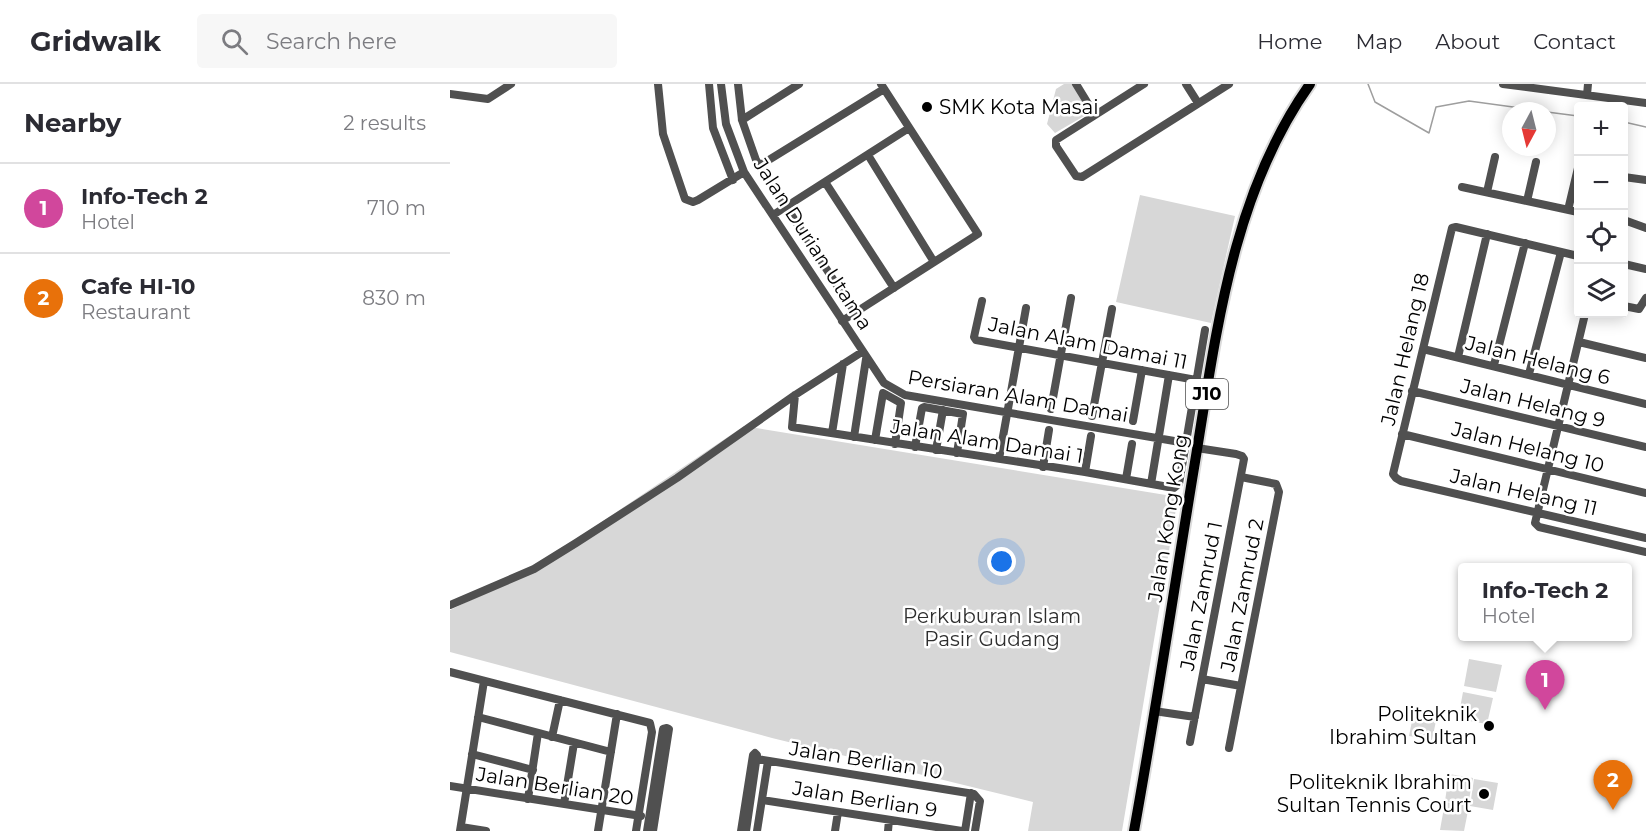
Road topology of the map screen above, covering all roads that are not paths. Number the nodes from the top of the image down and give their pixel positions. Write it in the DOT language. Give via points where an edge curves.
graph roads {
  1 [pos="511,84"];
  2 [pos="658,84"];
  3 [pos="709,84"];
  4 [pos="721,84"];
  5 [pos="738,84"];
  6 [pos="799,84"];
  7 [pos="1076,84"];
  8 [pos="1144,84"];
  9 [pos="1186,84"];
  10 [pos="1229,84"];
  11 [pos="1503,84"];
  12 [pos="1588,84"];
  13 [pos="882,86"];
  14 [pos="1132,87"];
  15 [pos="1307,87"];
  16 [pos="1572,88"];
  17 [pos="450,94"];
  18 [pos="1587,95"];
  19 [pos="1198,103"];
  20 [pos="1646,103"];
  21 [pos="1095,115"];
  22 [pos="742,120"];
  23 [pos="909,128"];
  24 [pos="868,155"];
  25 [pos="1495,157"];
  26 [pos="1536,162"];
  27 [pos="759,166"];
  28 [pos="744,172"];
  29 [pos="1628,178"];
  30 [pos="733,180"];
  31 [pos="1646,180"];
  32 [pos="825,182"];
  33 [pos="1462,187"];
  34 [pos="1574,187"];
  35 [pos="1487,192"];
  36 [pos="1527,201"];
  37 [pos="786,207"];
  38 [pos="1569,210"];
  39 [pos="1574,211"];
  40 [pos="773,215"];
  41 [pos="1628,222"];
  42 [pos="1646,228"];
  43 [pos="1487,234"];
  44 [pos="1525,243"];
  45 [pos="1561,252"];
  46 [pos="1574,255"];
  47 [pos="934,262"];
  48 [pos="1628,265"];
  49 [pos="1646,269"];
  50 [pos="894,288"];
  51 [pos="1071,298"];
  52 [pos="1646,298"];
  53 [pos="982,301"];
  54 [pos="1628,307"];
  55 [pos="1026,308"];
  56 [pos="1112,309"];
  57 [pos="856,312"];
  58 [pos="1584,318"];
  59 [pos="842,321"];
  60 [pos="1205,330"];
  61 [pos="1579,342"];
  62 [pos="1019,347"];
  63 [pos="1423,349"];
  64 [pos="864,355"];
  65 [pos="1060,355"];
  66 [pos="1458,357"];
  67 [pos="1646,358"];
  68 [pos="1102,362"];
  69 [pos="843,364"];
  70 [pos="1494,365"];
  71 [pos="1142,370"];
  72 [pos="1529,374"];
  73 [pos="1169,375"];
  74 [pos="1196,380"];
  75 [pos="1568,384"];
  76 [pos="1412,391"];
  77 [pos="795,395"];
  78 [pos="1646,404"];
  79 [pos="1051,409"];
  80 [pos="943,410"];
  81 [pos="1007,412"];
  82 [pos="1092,416"];
  83 [pos="1133,421"];
  84 [pos="1558,426"];
  85 [pos="1049,430"];
  86 [pos="832,433"];
  87 [pos="1402,434"];
  88 [pos="1091,436"];
  89 [pos="854,437"];
  90 [pos="1159,439"];
  91 [pos="875,440"];
  92 [pos="895,444"];
  93 [pos="1132,444"];
  94 [pos="1186,444"];
  95 [pos="915,447"];
  96 [pos="1646,447"];
  97 [pos="1197,448"];
  98 [pos="936,450"];
  99 [pos="957,453"];
  100 [pos="999,459"];
  101 [pos="1043,467"];
  102 [pos="1548,468"];
  103 [pos="1085,472"];
  104 [pos="1241,477"];
  105 [pos="1395,477"];
  106 [pos="1126,479"];
  107 [pos="1151,484"];
  108 [pos="1646,493"];
  109 [pos="1536,516"];
  110 [pos="1646,538"];
  111 [pos="1646,552"];
  112 [pos="450,605"];
  113 [pos="450,672"];
  114 [pos="1202,679"];
  115 [pos="484,681"];
  116 [pos="1241,686"];
  117 [pos="560,700"];
  118 [pos="1154,711"];
  119 [pos="617,714"];
  120 [pos="478,717"];
  121 [pos="1195,717"];
  122 [pos="538,733"];
  123 [pos="552,737"];
  124 [pos="574,742"];
  125 [pos="1190,742"];
  126 [pos="1229,748"];
  127 [pos="610,752"];
  128 [pos="472,754"];
  129 [pos="757,759"];
  130 [pos="768,761"];
  131 [pos="533,770"];
  132 [pos="450,786"];
  133 [pos="467,789"];
  134 [pos="971,793"];
  135 [pos="528,799"];
  136 [pos="762,800"];
  137 [pos="564,804"];
  138 [pos="601,810"];
  139 [pos="838,812"];
  140 [pos="639,816"];
  141 [pos="652,818"];
  142 [pos="889,820"];
  143 [pos="460,829"];
  144 [pos="486,831"];
  145 [pos="598,831"];
  146 [pos="636,831"];
  147 [pos="647,831"];
  148 [pos="653,831"];
  149 [pos="741,831"];
  150 [pos="746,831"];
  151 [pos="757,831"];
  152 [pos="835,831"];
  153 [pos="888,831"];
  154 [pos="963,831"];
  155 [pos="975,831"];
  156 [pos="1134,831"];
  1 -- 17 [label="street" via="487,99"];
  2 -- 30 [label="street" via="663,134 685,199 693,202"];
  3 -- 30 [label="street" via="713,128"];
  4 -- 28 [label="street, Jalan Durian Utama" via="726,124"];
  5 -- 22 [label="street"];
  6 -- 22 [label="street"];
  7 -- 21 [label="street"];
  8 -- 14 [label="street"];
  9 -- 19 [label="street"];
  10 -- 19 [label="street"];
  11 -- 16 [label="street"];
  12 -- 18 [label="street"];
  13 -- 23 [label="street"];
  13 -- 27 [label="street"];
  14 -- 21 [label="street"];
  15 -- 97 [label="main road, Jalan Kong Kong / J10" via="1278,135 1247,207 1225,296"];
  16 -- 18 [label="street"];
  18 -- 20 [label="street"];
  19 -- 21 [label="street" via="1080,177 1074,175 1055,144"];
  22 -- 27 [label="street"];
  23 -- 24 [label="street"];
  23 -- 47 [label="street" via="978,234"];
  24 -- 32 [label="street"];
  24 -- 47 [label="street"];
  25 -- 35 [label="street"];
  26 -- 36 [label="street"];
  27 -- 37 [label="street"];
  28 -- 30 [label="street"];
  28 -- 40 [label="street, Jalan Durian Utama"];
  29 -- 31 [label="street"];
  32 -- 37 [label="street"];
  32 -- 50 [label="street"];
  33 -- 35 [label="street"];
  34 -- 38 [label="street"];
  35 -- 36 [label="street"];
  36 -- 38 [label="street"];
  37 -- 40 [label="street"];
  37 -- 57 [label="street"];
  38 -- 39 [label="street"];
  40 -- 59 [label="street, Jalan Durian Utama"];
  41 -- 42 [label="street"];
  43 -- 44 [label="street"];
  43 -- 63 [label="street, Jalan Helang 18" via="1452,228"];
  43 -- 66 [label="street"];
  44 -- 45 [label="street"];
  44 -- 70 [label="street"];
  45 -- 46 [label="street"];
  45 -- 72 [label="street"];
  47 -- 50 [label="street"];
  48 -- 49 [label="street"];
  50 -- 57 [label="street"];
  51 -- 65 [label="street"];
  52 -- 54 [label="street" via="1639,309"];
  53 -- 62 [label="street, Jalan Alam Damai 11" via="975,339"];
  55 -- 62 [label="street"];
  56 -- 68 [label="street"];
  57 -- 59 [label="street"];
  58 -- 61 [label="street"];
  59 -- 64 [label="street, Jalan Durian Utama"];
  60 -- 74 [label="street"];
  61 -- 67 [label="street"];
  61 -- 75 [label="street"];
  62 -- 65 [label="street, Jalan Alam Damai 11"];
  62 -- 81 [label="street"];
  63 -- 66 [label="street, Jalan Helang 6"];
  63 -- 76 [label="street, Jalan Helang 18"];
  64 -- 69 [label="street"];
  64 -- 81 [label="street, Persiaran Alam Damai" via="884,383 905,395"];
  64 -- 89 [label="street"];
  65 -- 68 [label="street, Jalan Alam Damai 11"];
  65 -- 79 [label="street"];
  66 -- 70 [label="street, Jalan Helang 6"];
  68 -- 71 [label="street, Jalan Alam Damai 11"];
  68 -- 82 [label="street"];
  69 -- 77 [label="street"];
  69 -- 86 [label="street"];
  70 -- 72 [label="street, Jalan Helang 6"];
  71 -- 73 [label="street, Jalan Alam Damai 11"];
  71 -- 83 [label="street"];
  72 -- 75 [label="street, Jalan Helang 6"];
  73 -- 74 [label="street, Jalan Alam Damai 11"];
  73 -- 90 [label="street"];
  74 -- 94 [label="street"];
  75 -- 78 [label="street, Jalan Helang 6"];
  75 -- 84 [label="street"];
  76 -- 84 [label="street, Jalan Helang 9"];
  76 -- 87 [label="street, Jalan Helang 18"];
  77 -- 86 [label="street, Jalan Alam Damai 1" via="792,427"];
  77 -- 112 [label="street" via="677,478 534,569"];
  80 -- 95 [label="street" via="922,408"];
  80 -- 98 [label="street"];
  80 -- 99 [label="street" via="963,415"];
  81 -- 90 [label="street, Persiaran Alam Damai"];
  81 -- 100 [label="street"];
  84 -- 96 [label="street, Jalan Helang 9"];
  84 -- 102 [label="street"];
  85 -- 101 [label="street"];
  86 -- 89 [label="street, Jalan Alam Damai 1"];
  87 -- 102 [label="street, Jalan Helang 10"];
  87 -- 105 [label="street, Jalan Helang 18"];
  88 -- 103 [label="street"];
  89 -- 91 [label="street, Jalan Alam Damai 1"];
  90 -- 94 [label="street, Persiaran Alam Damai"];
  90 -- 107 [label="street"];
  91 -- 92 [label="street, Jalan Alam Damai 1"];
  91 -- 92 [label="street" via="883,393 901,403"];
  92 -- 95 [label="street, Jalan Alam Damai 1"];
  93 -- 106 [label="street"];
  94 -- 107 [label="street, Jalan Alam Damai 1" via="1177,487"];
  95 -- 98 [label="street, Jalan Alam Damai 1"];
  97 -- 104 [label="street, Jalan Zamrud 1" via="1242,456"];
  97 -- 118 [label="main road, Jalan Kong Kong / J10"];
  98 -- 99 [label="street, Jalan Alam Damai 1"];
  99 -- 100 [label="street, Jalan Alam Damai 1"];
  100 -- 101 [label="street, Jalan Alam Damai 1"];
  101 -- 103 [label="street, Jalan Alam Damai 1"];
  102 -- 108 [label="street, Jalan Helang 10"];
  102 -- 109 [label="street"];
  103 -- 106 [label="street, Jalan Alam Damai 1"];
  104 -- 114 [label="street, Jalan Zamrud 1"];
  104 -- 116 [label="street, Jalan Zamrud 2" via="1276,484 1279,492"];
  105 -- 109 [label="street, Jalan Helang 11"];
  106 -- 107 [label="street, Jalan Alam Damai 1"];
  109 -- 110 [label="street, Jalan Helang 11"];
  109 -- 111 [label="street" via="1539,526"];
  113 -- 115 [label="street"];
  114 -- 116 [label="street"];
  114 -- 121 [label="street, Jalan Zamrud 1"];
  115 -- 117 [label="street"];
  115 -- 120 [label="street"];
  116 -- 126 [label="street, Jalan Zamrud 2"];
  117 -- 119 [label="street"];
  117 -- 123 [label="street"];
  118 -- 121 [label="street"];
  118 -- 156 [label="main road, Jalan Kong Kong / J10"];
  119 -- 127 [label="street"];
  119 -- 140 [label="street" via="648,722 652,727"];
  120 -- 122 [label="street"];
  120 -- 128 [label="street"];
  121 -- 125 [label="street, Jalan Zamrud 1"];
  122 -- 123 [label="street"];
  122 -- 131 [label="street"];
  123 -- 124 [label="street"];
  124 -- 127 [label="street"];
  124 -- 137 [label="street"];
  127 -- 138 [label="street"];
  128 -- 131 [label="street"];
  128 -- 133 [label="street"];
  129 -- 130 [label="street, Jalan Berlian 10"];
  129 -- 149 [label="street" via="754,753"];
  129 -- 150 [label="street"];
  130 -- 134 [label="street, Jalan Berlian 10"];
  130 -- 136 [label="street"];
  131 -- 135 [label="street"];
  132 -- 133 [label="street, Jalan Berlian 20"];
  133 -- 135 [label="street, Jalan Berlian 20"];
  133 -- 143 [label="street"];
  134 -- 154 [label="street"];
  134 -- 155 [label="street" via="980,801"];
  135 -- 137 [label="street, Jalan Berlian 20"];
  136 -- 139 [label="street, Jalan Berlian 9"];
  136 -- 151 [label="street"];
  137 -- 138 [label="street, Jalan Berlian 20"];
  138 -- 140 [label="street, Jalan Berlian 20"];
  138 -- 145 [label="street"];
  139 -- 142 [label="street, Jalan Berlian 9"];
  139 -- 152 [label="street"];
  140 -- 141 [label="street, Jalan Berlian 20"];
  140 -- 146 [label="street"];
  141 -- 141 [label="street" via="663,729 667,728 669,729"];
  141 -- 147 [label="street"];
  141 -- 148 [label="street"];
  142 -- 153 [label="street"];
  142 -- 154 [label="street, Jalan Berlian 9"];
  143 -- 144 [label="street"];
}
